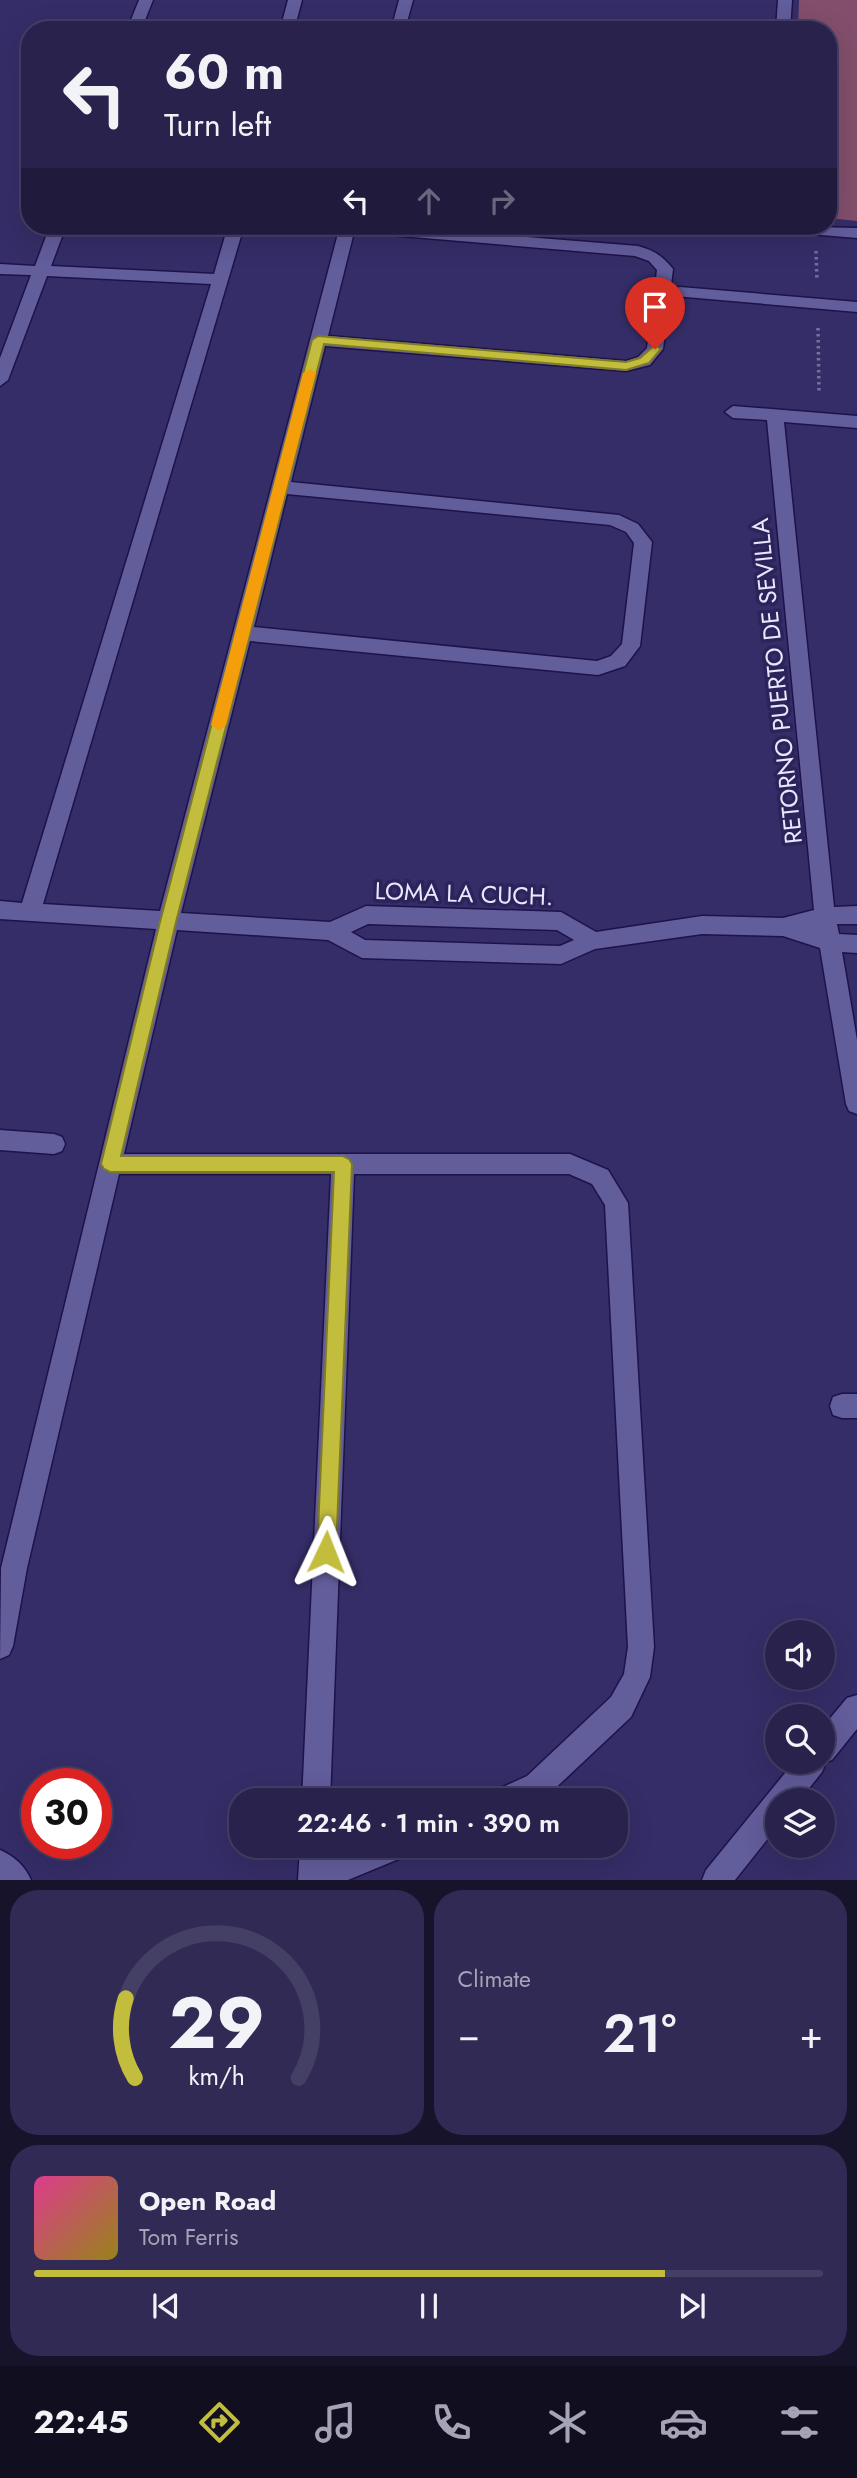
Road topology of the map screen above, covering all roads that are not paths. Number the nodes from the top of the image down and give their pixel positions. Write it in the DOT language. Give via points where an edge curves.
graph roads {
  1 [pos="146,0"];
  2 [pos="295,0"];
  3 [pos="406,0"];
  4 [pos="785,0"];
  5 [pos="138,21"];
  6 [pos="289,21"];
  7 [pos="401,21"];
  8 [pos="784,21"];
  9 [pos="837,231"];
  10 [pos="857,233"];
  11 [pos="55,235"];
  12 [pos="234,235"];
  13 [pos="345,235"];
  14 [pos="452,235"];
  15 [pos="0,269"];
  16 [pos="40,273"];
  17 [pos="222,279"];
  18 [pos="680,292"];
  19 [pos="857,307"];
  20 [pos="318,340"];
  21 [pos="0,380"];
  22 [pos="733,412"];
  23 [pos="775,415"];
  24 [pos="857,422"];
  25 [pos="280,487"];
  26 [pos="242,633"];
  27 [pos="0,911"];
  28 [pos="30,912"];
  29 [pos="857,915"];
  30 [pos="825,916"];
  31 [pos="168,922"];
  32 [pos="783,926"];
  33 [pos="332,930"];
  34 [pos="593,941"];
  35 [pos="829,942"];
  36 [pos="857,944"];
  37 [pos="857,1104"];
  38 [pos="0,1140"];
  39 [pos="54,1144"];
  40 [pos="110,1164"];
  41 [pos="343,1164"];
  42 [pos="0,1646"];
  43 [pos="857,1708"];
  44 [pos="835,1734"];
  45 [pos="802,1774"];
  46 [pos="317,1788"];
  47 [pos="533,1788"];
  48 [pos="791,1788"];
  49 [pos="765,1820"];
  50 [pos="313,1858"];
  51 [pos="366,1858"];
  52 [pos="0,1864"];
  53 [pos="17,1880"];
  54 [pos="312,1880"];
  55 [pos="716,1880"];
  1 -- 5 [label="street"];
  2 -- 6 [label="street"];
  3 -- 7 [label="street"];
  4 -- 8 [label="street"];
  9 -- 10 [label="street"];
  11 -- 16 [label="street"];
  12 -- 17 [label="street"];
  13 -- 20 [label="street"];
  14 -- 20 [label="street" via="638,251 655,258 665,269 655,349 644,360 626,366"];
  15 -- 16 [label="street"];
  16 -- 17 [label="street"];
  16 -- 21 [label="street"];
  17 -- 28 [label="street"];
  18 -- 19 [label="street"];
  20 -- 25 [label="street"];
  22 -- 23 [label="street"];
  23 -- 24 [label="street"];
  23 -- 30 [label="street, RETORNO PUERTO DE SEVILLA"];
  25 -- 26 [label="street"];
  25 -- 26 [label="street" via="613,519 632,528 643,542 631,646 618,661 598,668"];
  26 -- 31 [label="street"];
  27 -- 28 [label="street, LOMA LA CUCH."];
  28 -- 31 [label="street, LOMA LA CUCH."];
  29 -- 30 [label="street, LOMA LA CUCH."];
  30 -- 32 [label="street, LOMA LA CUCH."];
  30 -- 35 [label="street, RETORNO PUERTO DE SEVILLA"];
  31 -- 33 [label="street, LOMA LA CUCH."];
  31 -- 40 [label="street"];
  32 -- 34 [label="street, LOMA LA CUCH." via="702,925"];
  32 -- 35 [label="street, LOMA LA CUCH."];
  33 -- 34 [label="street, LOMA LA CUCH." via="362,949 561,955"];
  33 -- 34 [label="street, LOMA LA CUCH." via="366,915 561,921"];
  35 -- 36 [label="street, LOMA LA CUCH."];
  35 -- 37 [label="street, RETORNO PUERTO DE SEVILLA"];
  38 -- 39 [label="street"];
  40 -- 41 [label="street"];
  40 -- 42 [label="street" via="14,1568"];
  41 -- 46 [label="street"];
  41 -- 47 [label="street" via="570,1164 600,1177 616,1203 641,1647 638,1677 621,1707"];
  43 -- 44 [label="street"];
  45 -- 48 [label="street"];
  49 -- 55 [label="street"];
  50 -- 54 [label="street"];
  51 -- 54 [label="street"];
  52 -- 53 [label="street"];
}
